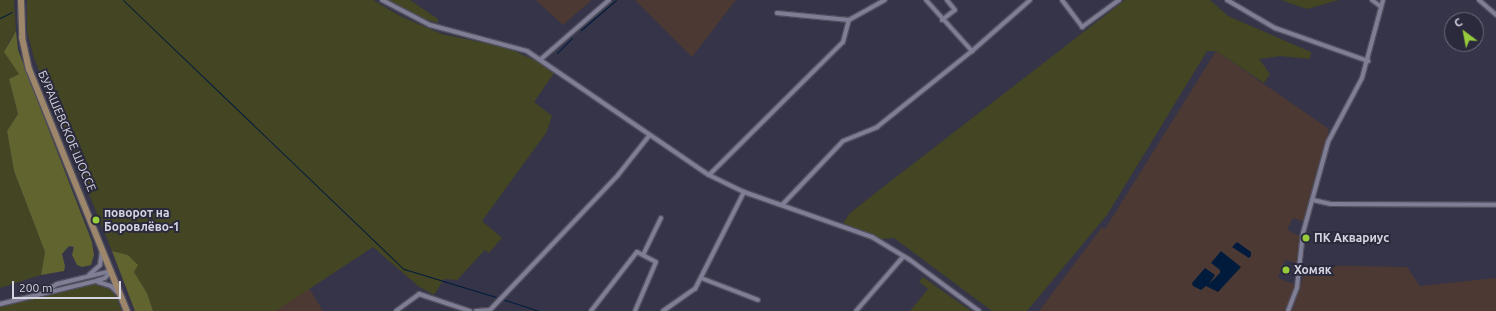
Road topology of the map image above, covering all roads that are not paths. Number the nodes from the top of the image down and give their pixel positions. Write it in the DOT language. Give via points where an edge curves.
graph roads {
  1 [pos="21,0"];
  2 [pos="382,0"];
  3 [pos="609,0"];
  4 [pos="886,0"];
  5 [pos="926,0"];
  6 [pos="947,0"];
  7 [pos="1030,0"];
  8 [pos="1062,0"];
  9 [pos="1119,0"];
  10 [pos="1227,0"];
  11 [pos="1372,0"];
  12 [pos="1383,0"];
  13 [pos="1479,0"];
  14 [pos="1380,6"];
  15 [pos="777,13"];
  16 [pos="1496,15"];
  17 [pos="849,20"];
  18 [pos="942,20"];
  19 [pos="972,51"];
  20 [pos="541,59"];
  21 [pos="1368,61"];
  22 [pos="649,136"];
  23 [pos="709,175"];
  24 [pos="744,192"];
  25 [pos="1313,200"];
  26 [pos="782,205"];
  27 [pos="1496,205"];
  28 [pos="661,218"];
  29 [pos="102,248"];
  30 [pos="643,255"];
  31 [pos="903,257"];
  32 [pos="111,271"];
  33 [pos="87,277"];
  34 [pos="701,278"];
  35 [pos="96,281"];
  36 [pos="39,294"];
  37 [pos="120,296"];
  38 [pos="758,300"];
  39 [pos="0,304"];
  40 [pos="127,311"];
  41 [pos="396,311"];
  42 [pos="470,311"];
  43 [pos="476,311"];
  44 [pos="492,311"];
  45 [pos="591,311"];
  46 [pos="635,311"];
  47 [pos="663,311"];
  48 [pos="856,311"];
  49 [pos="979,311"];
  50 [pos="1288,311"];
  1 -- 29 [label="main road, БУРАШЕВСКОЕ ШОССЕ" via="21,31 26,59"];
  2 -- 20 [label="street" via="420,21 514,46"];
  3 -- 20 [label="street"];
  4 -- 17 [label="street"];
  5 -- 18 [label="street"];
  6 -- 18 [label="street" via="956,10"];
  7 -- 19 [label="street"];
  8 -- 9 [label="street" via="1082,27"];
  10 -- 21 [label="street" via="1275,28"];
  11 -- 14 [label="street"];
  12 -- 14 [label="street"];
  13 -- 16 [label="street"];
  14 -- 21 [label="street"];
  15 -- 17 [label="street"];
  17 -- 23 [label="street" via="844,42"];
  18 -- 19 [label="street"];
  19 -- 26 [label="street" via="882,124 843,141"];
  20 -- 22 [label="street"];
  21 -- 25 [label="street" via="1362,78 1328,142"];
  22 -- 23 [label="street"];
  22 -- 44 [label="street" via="618,175"];
  23 -- 24 [label="street"];
  24 -- 26 [label="street"];
  24 -- 34 [label="street"];
  25 -- 27 [label="street" via="1331,204"];
  25 -- 50 [label="street" via="1304,234 1297,287"];
  26 -- 31 [label="street" via="872,237"];
  28 -- 30 [label="street"];
  29 -- 32 [label="main road, БУРАШЕВСКОЕ ШОССЕ"];
  29 -- 33 [label="street" via="100,265"];
  30 -- 45 [label="street" via="634,253"];
  30 -- 46 [label="street" via="656,262"];
  31 -- 48 [label="street"];
  31 -- 49 [label="street"];
  32 -- 33 [label="street"];
  32 -- 35 [label="street" via="106,278"];
  32 -- 37 [label="main road, БУРАШЕВСКОЕ ШОССЕ"];
  33 -- 36 [label="street" via="57,284"];
  34 -- 38 [label="street"];
  34 -- 47 [label="street" via="688,295"];
  35 -- 36 [label="street"];
  35 -- 37 [label="street" via="111,286"];
  36 -- 39 [label="street"];
  37 -- 40 [label="main road, БУРАШЕВСКОЕ ШОССЕ"];
  41 -- 42 [label="street" via="419,294"];
  43 -- 44 [label="street"];
}
